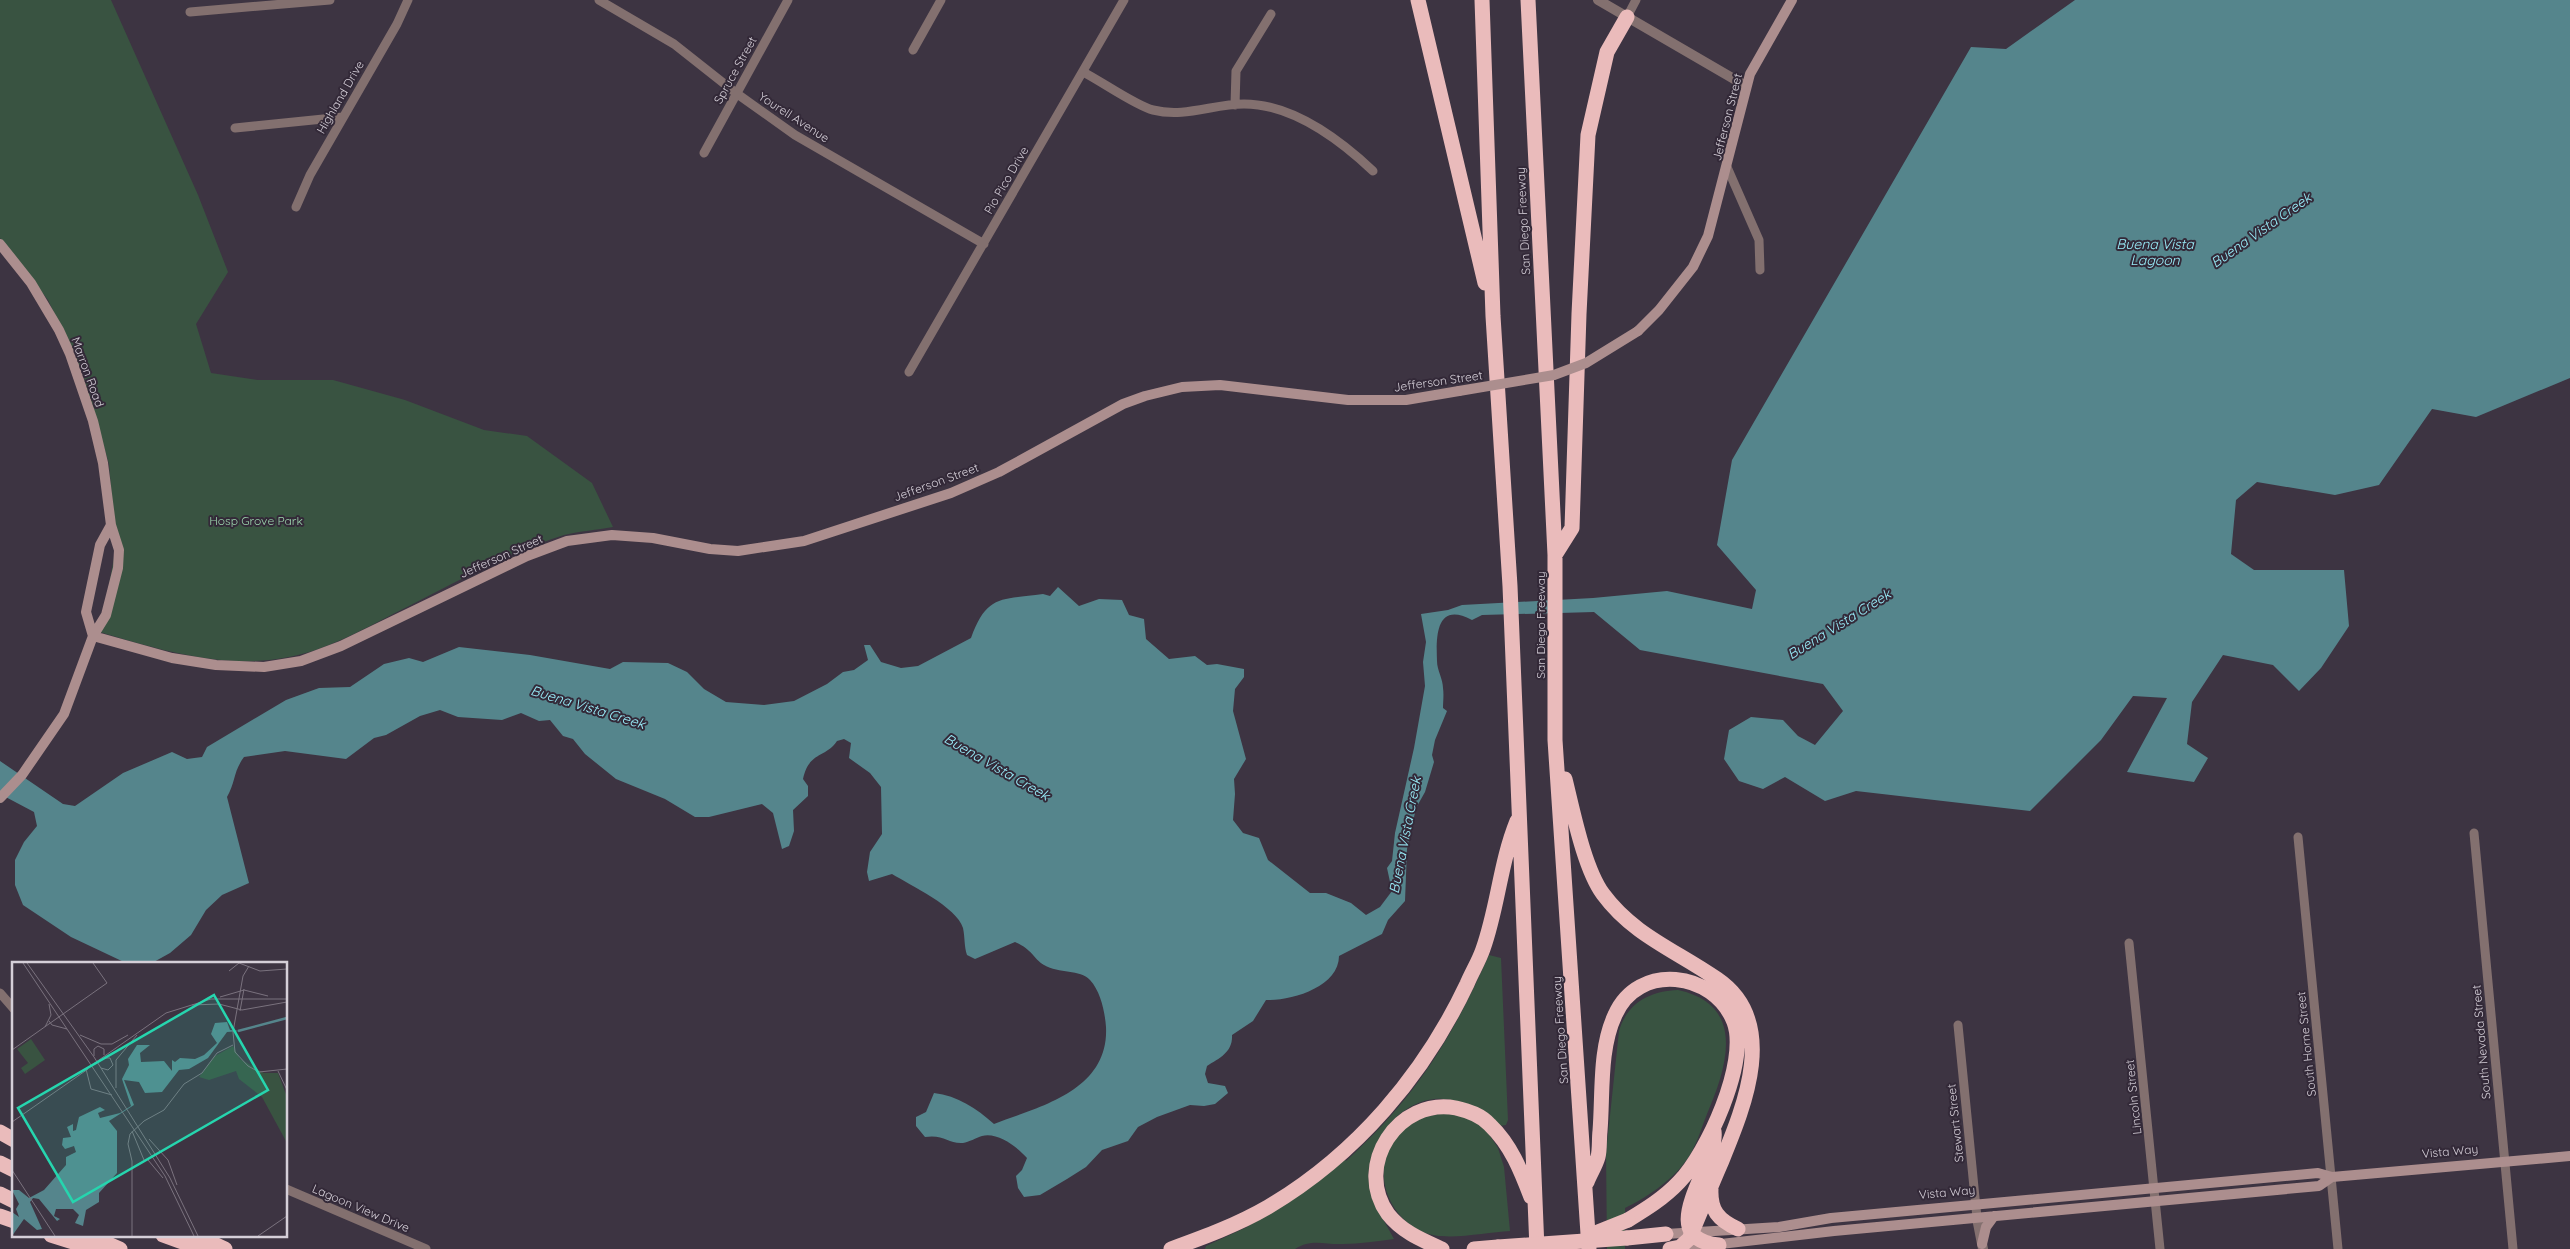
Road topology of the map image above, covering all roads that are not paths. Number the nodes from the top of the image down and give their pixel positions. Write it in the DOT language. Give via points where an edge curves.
graph roads {
  1 [pos="330,0"];
  2 [pos="408,0"];
  3 [pos="598,0"];
  4 [pos="788,0"];
  5 [pos="941,0"];
  6 [pos="1124,0"];
  7 [pos="1418,0"];
  8 [pos="1482,0"];
  9 [pos="1528,0"];
  10 [pos="1598,0"];
  11 [pos="1636,0"];
  12 [pos="1792,0"];
  13 [pos="190,12"];
  14 [pos="1271,14"];
  15 [pos="1627,17"];
  16 [pos="913,50"];
  17 [pos="1083,72"];
  18 [pos="1746,86"];
  19 [pos="736,93"];
  20 [pos="1236,105"];
  21 [pos="343,117"];
  22 [pos="235,128"];
  23 [pos="704,153"];
  24 [pos="1727,168"];
  25 [pos="1373,171"];
  26 [pos="296,207"];
  27 [pos="0,244"];
  28 [pos="984,244"];
  29 [pos="1760,270"];
  30 [pos="1493,316"];
  31 [pos="909,372"];
  32 [pos="111,525"];
  33 [pos="1555,555"];
  34 [pos="92,636"];
  35 [pos="1555,740"];
  36 [pos="0,798"];
  37 [pos="1519,815"];
  38 [pos="2474,833"];
  39 [pos="2298,837"];
  40 [pos="2129,943"];
  41 [pos="0,993"];
  42 [pos="12,1007"];
  43 [pos="1958,1025"];
  44 [pos="1714,1124"];
  45 [pos="0,1132"];
  46 [pos="12,1139"];
  47 [pos="2570,1156"];
  48 [pos="2505,1161"];
  49 [pos="0,1163"];
  50 [pos="12,1169"];
  51 [pos="2332,1177"];
  52 [pos="1585,1186"];
  53 [pos="1711,1188"];
  54 [pos="2155,1189"];
  55 [pos="288,1190"];
  56 [pos="0,1194"];
  57 [pos="12,1200"];
  58 [pos="2156,1202"];
  59 [pos="1976,1204"];
  60 [pos="1536,1211"];
  61 [pos="0,1216"];
  62 [pos="1994,1216"];
  63 [pos="1831,1218"];
  64 [pos="1977,1218"];
  65 [pos="12,1220"];
  66 [pos="1738,1229"];
  67 [pos="1834,1231"];
  68 [pos="1692,1232"];
  69 [pos="54,1236"];
  70 [pos="90,1236"];
  71 [pos="165,1236"];
  72 [pos="197,1236"];
  73 [pos="1565,1242"];
  74 [pos="1668,1242"];
  75 [pos="1719,1245"];
  76 [pos="1764,1245"];
  77 [pos="1982,1246"];
  78 [pos="95,1249"];
  79 [pos="120,1249"];
  80 [pos="202,1249"];
  81 [pos="225,1249"];
  82 [pos="426,1249"];
  83 [pos="1171,1249"];
  84 [pos="1442,1249"];
  85 [pos="1474,1249"];
  86 [pos="1536,1249"];
  87 [pos="1589,1249"];
  88 [pos="1674,1249"];
  89 [pos="2160,1249"];
  90 [pos="2338,1249"];
  91 [pos="2513,1249"];
  1 -- 13 [label="street"];
  2 -- 21 [label="street, Highland Drive"];
  3 -- 19 [label="street, Yourell Avenue" via="674,44"];
  4 -- 19 [label="street, Spruce Street"];
  5 -- 16 [label="street"];
  6 -- 17 [label="street, Pio Pico Drive"];
  7 -- 30 [label="highway"];
  8 -- 30 [label="highway"];
  9 -- 33 [label="highway, San Diego Freeway"];
  10 -- 15 [label="street"];
  11 -- 15 [label="street"];
  12 -- 18 [label="main road, Jefferson Street"];
  14 -- 20 [label="street" via="1236,71"];
  15 -- 18 [label="street"];
  15 -- 33 [label="highway" via="1607,52 1588,135 1578,314 1572,528"];
  17 -- 20 [label="street" via="1151,110 1174,114"];
  17 -- 28 [label="street, Pio Pico Drive"];
  18 -- 24 [label="main road, Jefferson Street"];
  19 -- 23 [label="street, Spruce Street"];
  19 -- 28 [label="street, Yourell Avenue" via="795,136"];
  20 -- 25 [label="street" via="1282,110 1348,148"];
  21 -- 22 [label="street"];
  21 -- 26 [label="street, Highland Drive"];
  24 -- 29 [label="street" via="1759,240"];
  24 -- 34 [label="main road, Jefferson Street, bridge" via="1708,236 1693,266 1659,310 1638,331 1586,363 1554,375 1406,400 1348,400 1220,385 1182,387 1123,404 998,472 951,493 804,541 738,551 612,535 567,542 526,556 342,646 301,661 264,667 216,665 172,658"];
  27 -- 32 [label="main road, Marron Road" via="31,283 70,354 101,454"];
  28 -- 31 [label="street, Pio Pico Drive"];
  30 -- 37 [label="highway" via="1510,586"];
  32 -- 34 [label="main road" via="100,546 86,612"];
  32 -- 34 [label="main road, Marron Road" via="119,550 118,568 106,615"];
  33 -- 35 [label="highway, San Diego Freeway"];
  34 -- 36 [label="main road" via="64,714 36,758"];
  35 -- 52 [label="highway, San Diego Freeway"];
  35 -- 53 [label="highway" via="1581,844 1601,892 1620,916 1645,936 1718,979 1732,991 1749,1021 1751,1073 1743,1107"];
  37 -- 60 [label="highway"];
  37 -- 83 [label="highway" via="1506,848 1483,950 1437,1041 1391,1104 1306,1182 1230,1227"];
  38 -- 48 [label="street, South Nevada Street"];
  39 -- 51 [label="street, South Horne Street"];
  40 -- 54 [label="street, Lincoln Street"];
  41 -- 42 [label="street"];
  43 -- 59 [label="street, Stewart Street"];
  44 -- 52 [label="highway" via="1736,1062 1734,1022 1725,1005 1703,986 1674,979 1643,985 1615,1014 1607,1040 1598,1157"];
  44 -- 68 [label="highway" via="1712,1150 1687,1209"];
  44 -- 73 [label="highway, bridge" via="1695,1162 1662,1198 1628,1220"];
  45 -- 46 [label="highway"];
  47 -- 48 [label="main road, Vista Way"];
  48 -- 51 [label="main road, Vista Way"];
  48 -- 91 [label="street, South Nevada Street"];
  49 -- 50 [label="highway"];
  51 -- 54 [label="main road, Vista Way" via="2318,1173"];
  51 -- 58 [label="main road, Vista Way" via="2319,1186"];
  51 -- 90 [label="street, South Horne Street"];
  52 -- 87 [label="highway, San Diego Freeway"];
  53 -- 66 [label="highway" via="1714,1211 1723,1221"];
  53 -- 68 [label="highway"];
  54 -- 58 [label="street, Lincoln Street"];
  54 -- 59 [label="main road, Vista Way"];
  55 -- 82 [label="street, Lagoon View Drive"];
  56 -- 57 [label="highway"];
  58 -- 62 [label="main road, Vista Way"];
  58 -- 89 [label="street, Lincoln Street"];
  59 -- 63 [label="main road, Vista Way"];
  59 -- 64 [label="street, Stewart Street"];
  60 -- 84 [label="highway" via="1513,1153 1490,1125 1467,1110 1447,1107 1414,1113 1389,1134 1382,1147 1376,1179 1388,1213 1412,1235"];
  60 -- 86 [label="highway"];
  61 -- 65 [label="highway"];
  62 -- 64 [label="main road, Vista Way"];
  62 -- 77 [label="main road" via="1986,1227"];
  63 -- 66 [label="main road, Vista Way"];
  63 -- 67 [label="main road"];
  64 -- 67 [label="main road, Vista Way"];
  64 -- 77 [label="street, Stewart Street"];
  66 -- 68 [label="main road, Vista Way"];
  67 -- 76 [label="main road, Vista Way"];
  68 -- 74 [label="highway" via="1686,1244"];
  68 -- 75 [label="highway" via="1711,1244"];
  69 -- 78 [label="highway"];
  70 -- 79 [label="highway"];
  71 -- 80 [label="highway"];
  72 -- 81 [label="highway"];
  73 -- 74 [label="highway, bridge" via="1627,1238"];
  73 -- 85 [label="highway, bridge"];
  75 -- 76 [label="main road, Vista Way"];
  75 -- 88 [label="main road, Vista Way"];
}
